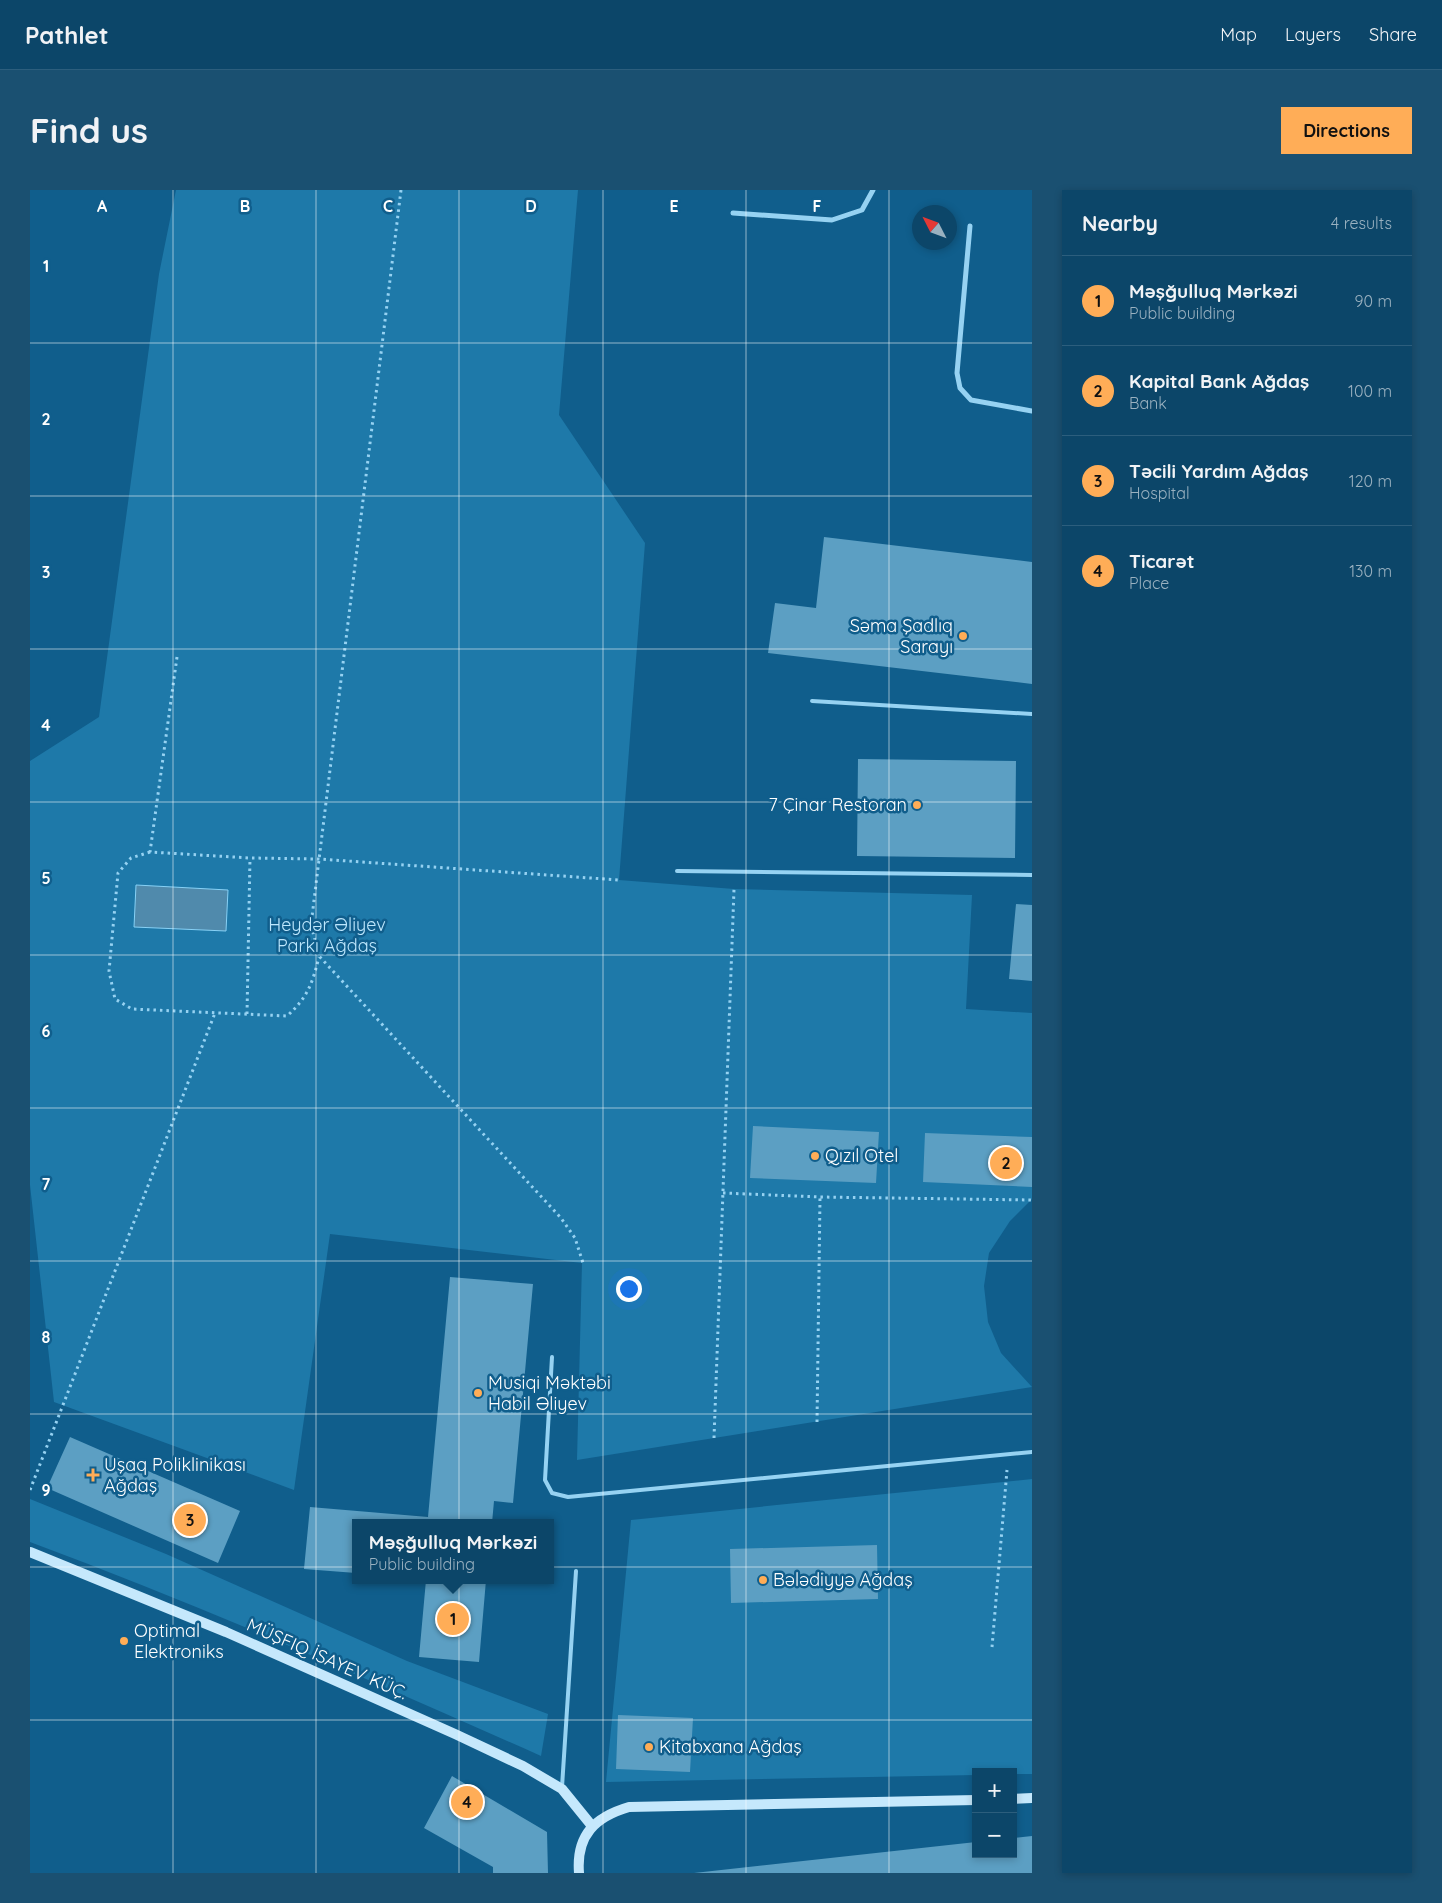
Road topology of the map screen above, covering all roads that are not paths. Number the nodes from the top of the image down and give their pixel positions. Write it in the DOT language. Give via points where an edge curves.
graph roads {
  1 [pos="872,190"];
  2 [pos="733,213"];
  3 [pos="970,226"];
  4 [pos="1032,411"];
  5 [pos="812,701"];
  6 [pos="1032,714"];
  7 [pos="677,871"];
  8 [pos="1032,875"];
  9 [pos="552,1357"];
  10 [pos="1032,1452"];
  11 [pos="30,1552"];
  12 [pos="576,1571"];
  13 [pos="562,1789"];
  14 [pos="1032,1798"];
  15 [pos="1017,1799"];
  16 [pos="972,1800"];
  17 [pos="592,1826"];
  18 [pos="580,1873"];
  1 -- 2 [label="street" via="862,210 832,220"];
  3 -- 4 [label="street" via="957,373 960,388 971,400"];
  5 -- 6 [label="lane"];
  7 -- 8 [label="lane"];
  9 -- 10 [label="lane" via="545,1480 552,1492 568,1497"];
  11 -- 13 [label="street, MÜŞFIQ İSAYEV KÜÇ." via="226,1632 523,1766"];
  12 -- 13 [label="lane"];
  13 -- 17 [label="street, MÜŞFIQ İSAYEV KÜÇ."];
  14 -- 15 [label="street"];
  16 -- 17 [label="street" via="630,1807 612,1812"];
  17 -- 18 [label="street" via="582,1842"];
}
